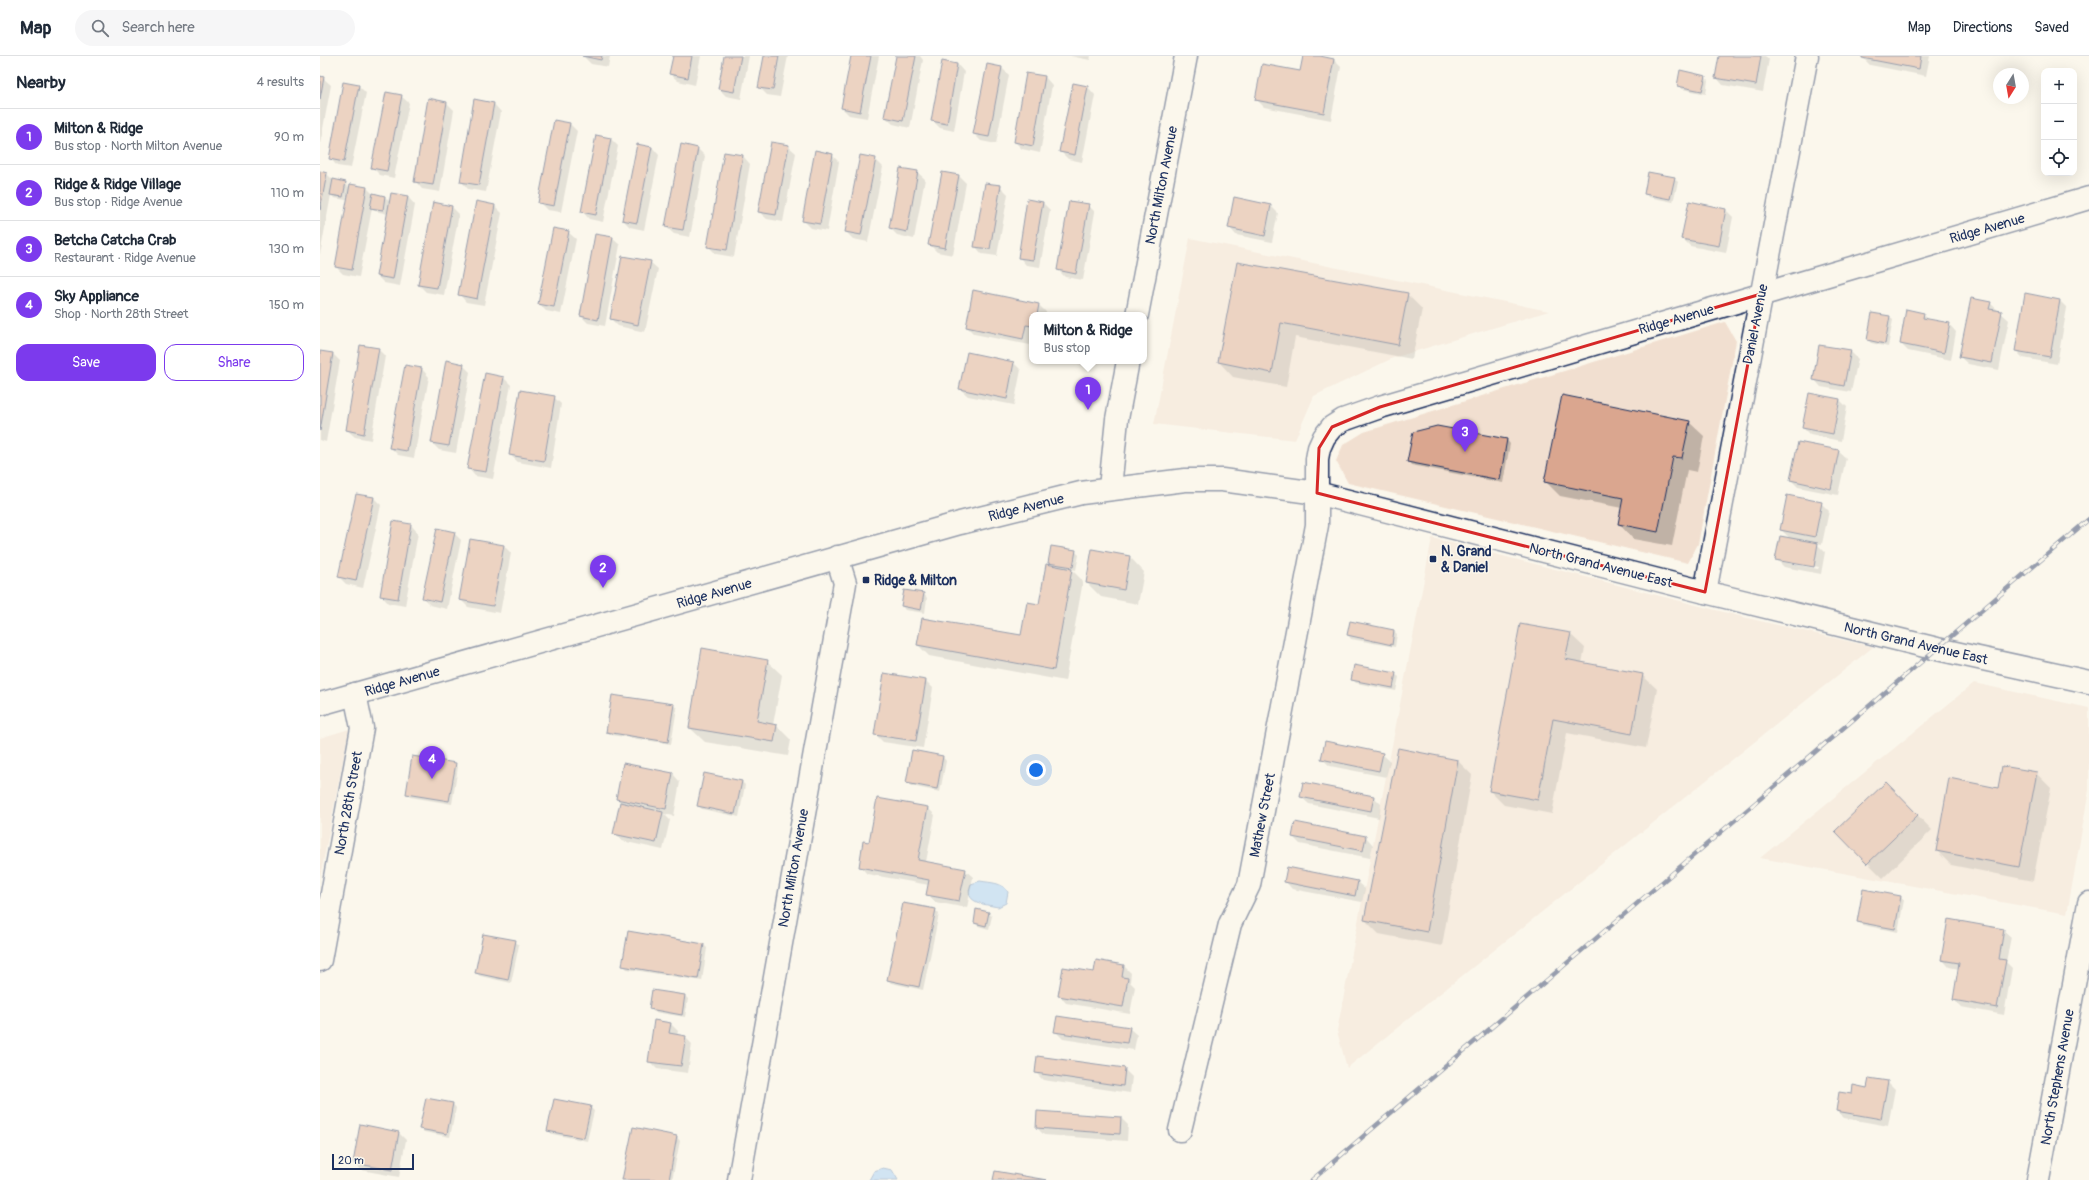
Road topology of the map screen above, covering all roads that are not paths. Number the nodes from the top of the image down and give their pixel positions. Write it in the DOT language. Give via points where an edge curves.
graph roads {
  1 [pos="1186,56"];
  2 [pos="1807,56"];
  3 [pos="2089,198"];
  4 [pos="1761,294"];
  5 [pos="1138,312"];
  6 [pos="1127,364"];
  7 [pos="1110,488"];
  8 [pos="1317,493"];
  9 [pos="837,557"];
  10 [pos="1705,592"];
  11 [pos="2089,682"];
  12 [pos="355,694"];
  13 [pos="320,704"];
  14 [pos="2089,903"];
  15 [pos="320,960"];
  16 [pos="1180,1130"];
  17 [pos="739,1180"];
  18 [pos="2038,1180"];
  1 -- 5 [label="street, North Milton Avenue"];
  2 -- 4 [label="street, Daniel Avenue"];
  3 -- 4 [label="street, Ridge Avenue"];
  4 -- 8 [label="street, Ridge Avenue" via="1554,354 1343,420 1332,427 1319,448"];
  4 -- 10 [label="street, Daniel Avenue"];
  6 -- 7 [label="street" via="1117,419"];
  7 -- 8 [label="street, North Grand Avenue East" via="1186,480 1222,480"];
  7 -- 9 [label="street, Ridge Avenue" via="1073,494"];
  8 -- 10 [label="street, North Grand Avenue East"];
  8 -- 16 [label="street, Mathew Street" via="1317,525 1249,885 1230,924"];
  9 -- 12 [label="street, Ridge Avenue"];
  9 -- 17 [label="street, North Milton Avenue" via="845,583"];
  10 -- 11 [label="street, North Grand Avenue East" via="1936,649"];
  12 -- 13 [label="street, Ridge Avenue"];
  12 -- 15 [label="street, North 28th Street" via="362,728"];
  14 -- 18 [label="street, North Stephens Avenue"];
}
